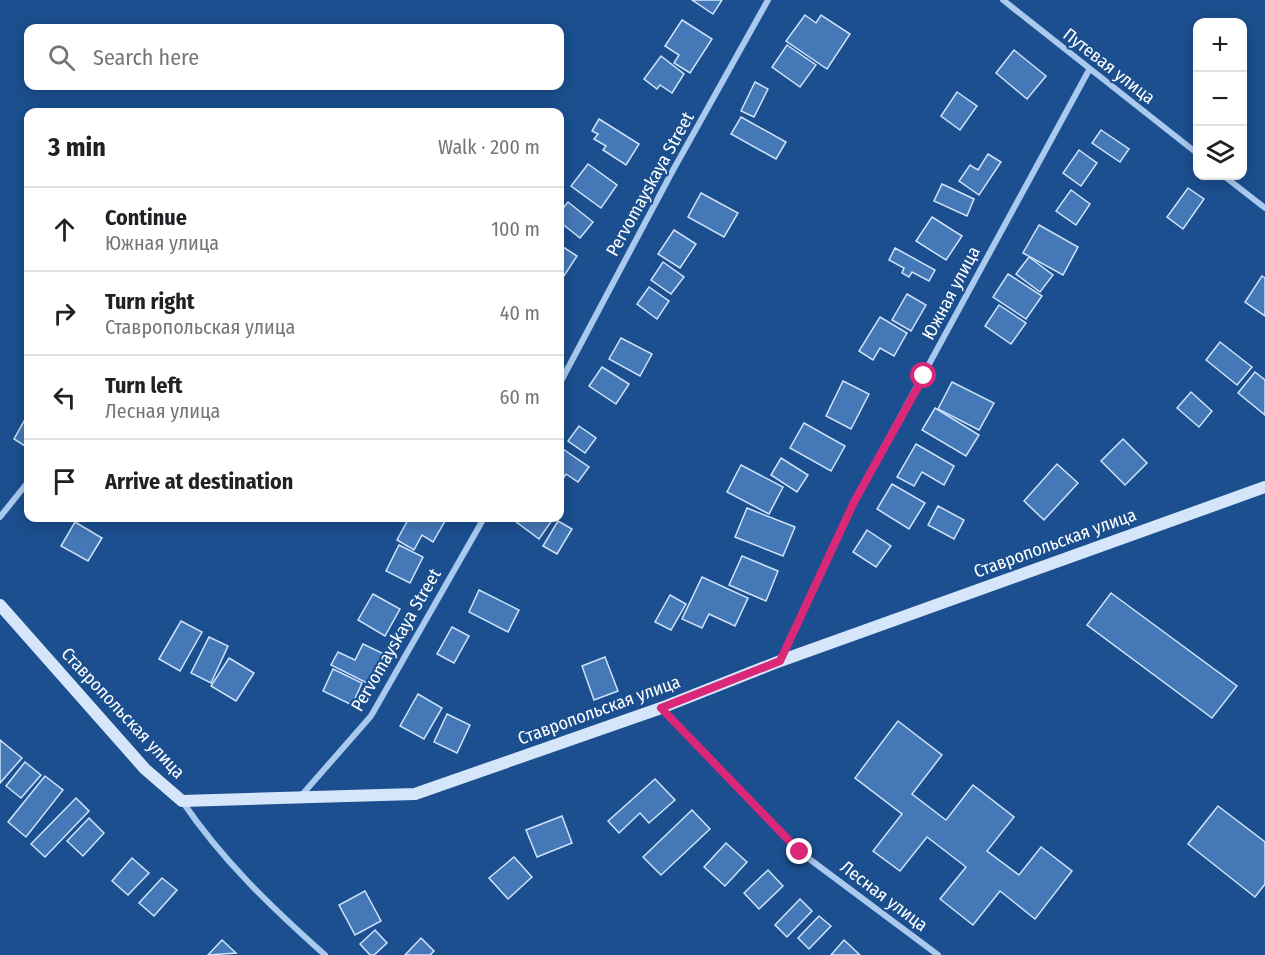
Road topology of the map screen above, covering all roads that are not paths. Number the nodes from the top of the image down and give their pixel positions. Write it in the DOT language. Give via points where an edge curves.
graph roads {
  1 [pos="768,0"];
  2 [pos="1003,0"];
  3 [pos="1089,70"];
  4 [pos="1193,151"];
  5 [pos="1229,180"];
  6 [pos="1265,208"];
  7 [pos="564,375"];
  8 [pos="24,487"];
  9 [pos="1265,487"];
  10 [pos="0,517"];
  11 [pos="482,522"];
  12 [pos="0,605"];
  13 [pos="780,661"];
  14 [pos="661,708"];
  15 [pos="300,798"];
  16 [pos="182,801"];
  17 [pos="325,955"];
  18 [pos="938,955"];
  1 -- 7 [label="street, Pervomayskaya Street"];
  2 -- 3 [label="street, Путевая улица"];
  3 -- 4 [label="street, Путевая улица"];
  3 -- 13 [label="street, Южная улица" via="854,502"];
  5 -- 6 [label="street"];
  8 -- 10 [label="street"];
  9 -- 13 [label="street, Ставропольская улица"];
  11 -- 15 [label="street, Pervomayskaya Street" via="371,716"];
  12 -- 16 [label="street, Ставропольская улица" via="145,769"];
  13 -- 14 [label="street, Ставропольская улица"];
  14 -- 15 [label="street, Ставропольская улица" via="415,794"];
  14 -- 18 [label="street, Лесная улица" via="800,852"];
  15 -- 16 [label="street, Ставропольская улица"];
  16 -- 17 [label="street" via="207,838 270,906"];
}
